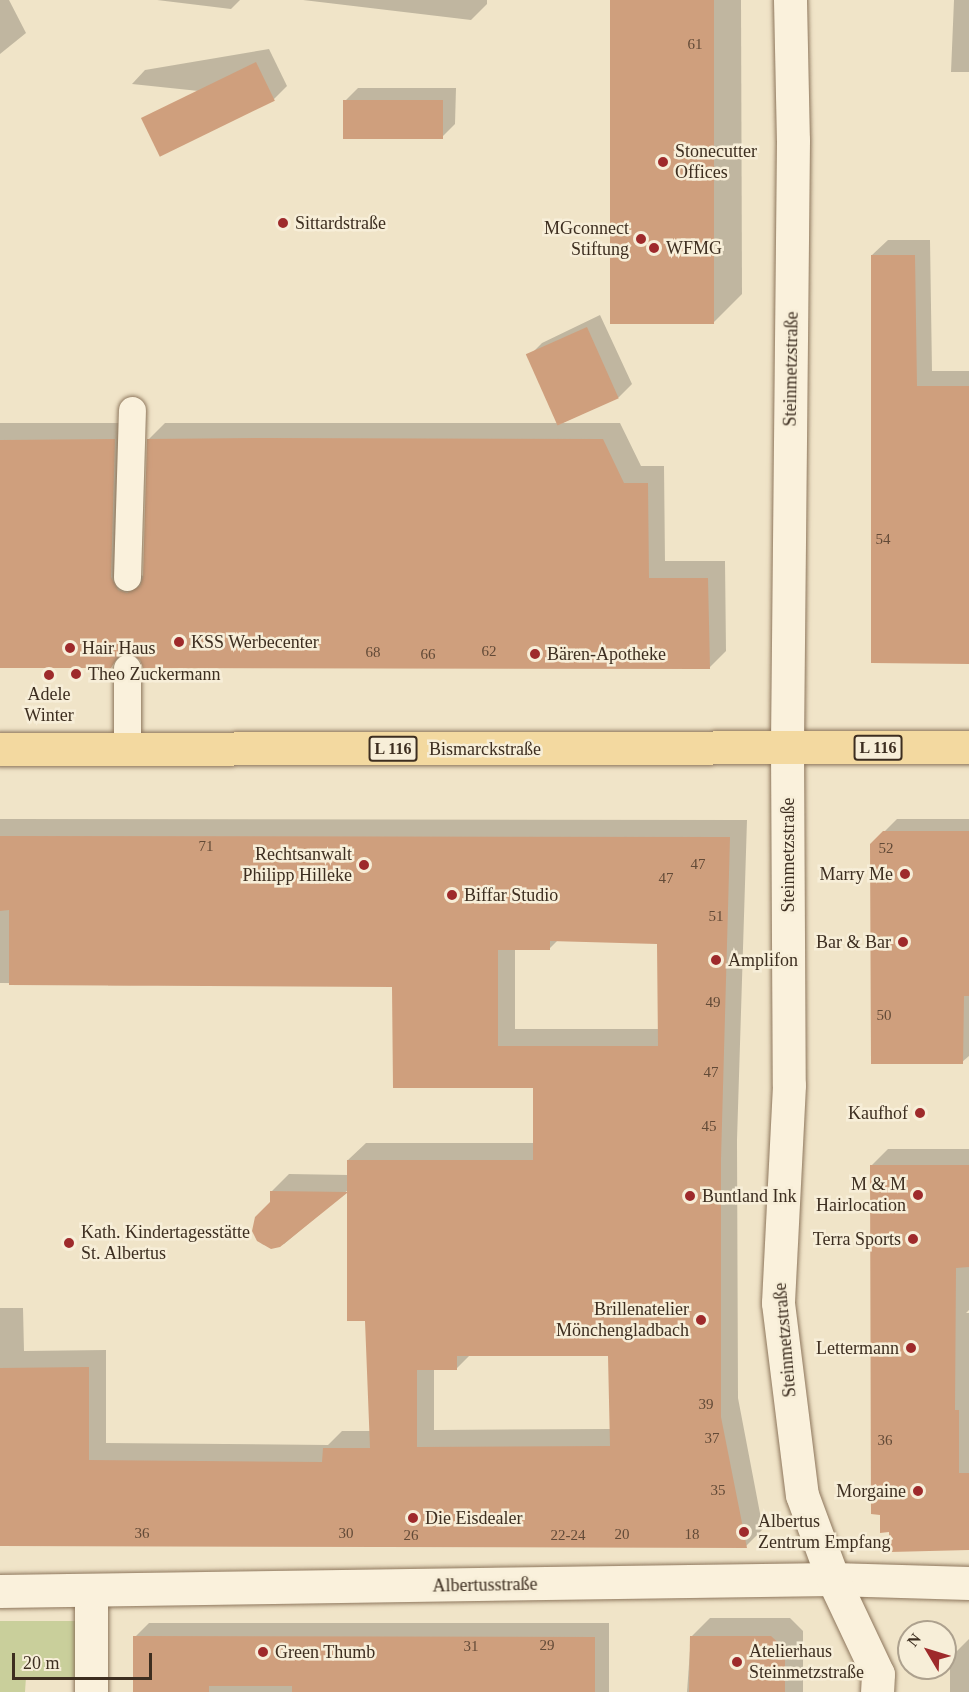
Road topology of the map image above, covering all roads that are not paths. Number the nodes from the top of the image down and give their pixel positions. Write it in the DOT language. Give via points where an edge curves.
graph roads {
  1 [pos="790,0"];
  2 [pos="132,410"];
  3 [pos="127,577"];
  4 [pos="127,668"];
  5 [pos="969,747"];
  6 [pos="787,748"];
  7 [pos="0,749"];
  8 [pos="127,749"];
  9 [pos="833,1580"];
  10 [pos="969,1584"];
  11 [pos="91,1590"];
  12 [pos="0,1592"];
  13 [pos="92,1692"];
  14 [pos="878,1692"];
  1 -- 6 [label="main road, Steinmetzstraße" via="793,140"];
  2 -- 3 [label="lane"];
  4 -- 8 [label="lane"];
  5 -- 6 [label="main road, Bismarckstraße / L 116"];
  6 -- 8 [label="main road, Bismarckstraße / L 116"];
  6 -- 9 [label="main road, Steinmetzstraße" via="789,1085 778,1303 802,1495"];
  7 -- 8 [label="main road, Bismarckstraße / L 116"];
  9 -- 10 [label="main road, Albertusstraße"];
  9 -- 11 [label="main road, Albertusstraße"];
  9 -- 14 [label="main road, Steinmetzstraße" via="878,1674"];
  11 -- 12 [label="main road, Albertusstraße"];
  11 -- 13 [label="main road"];
}
